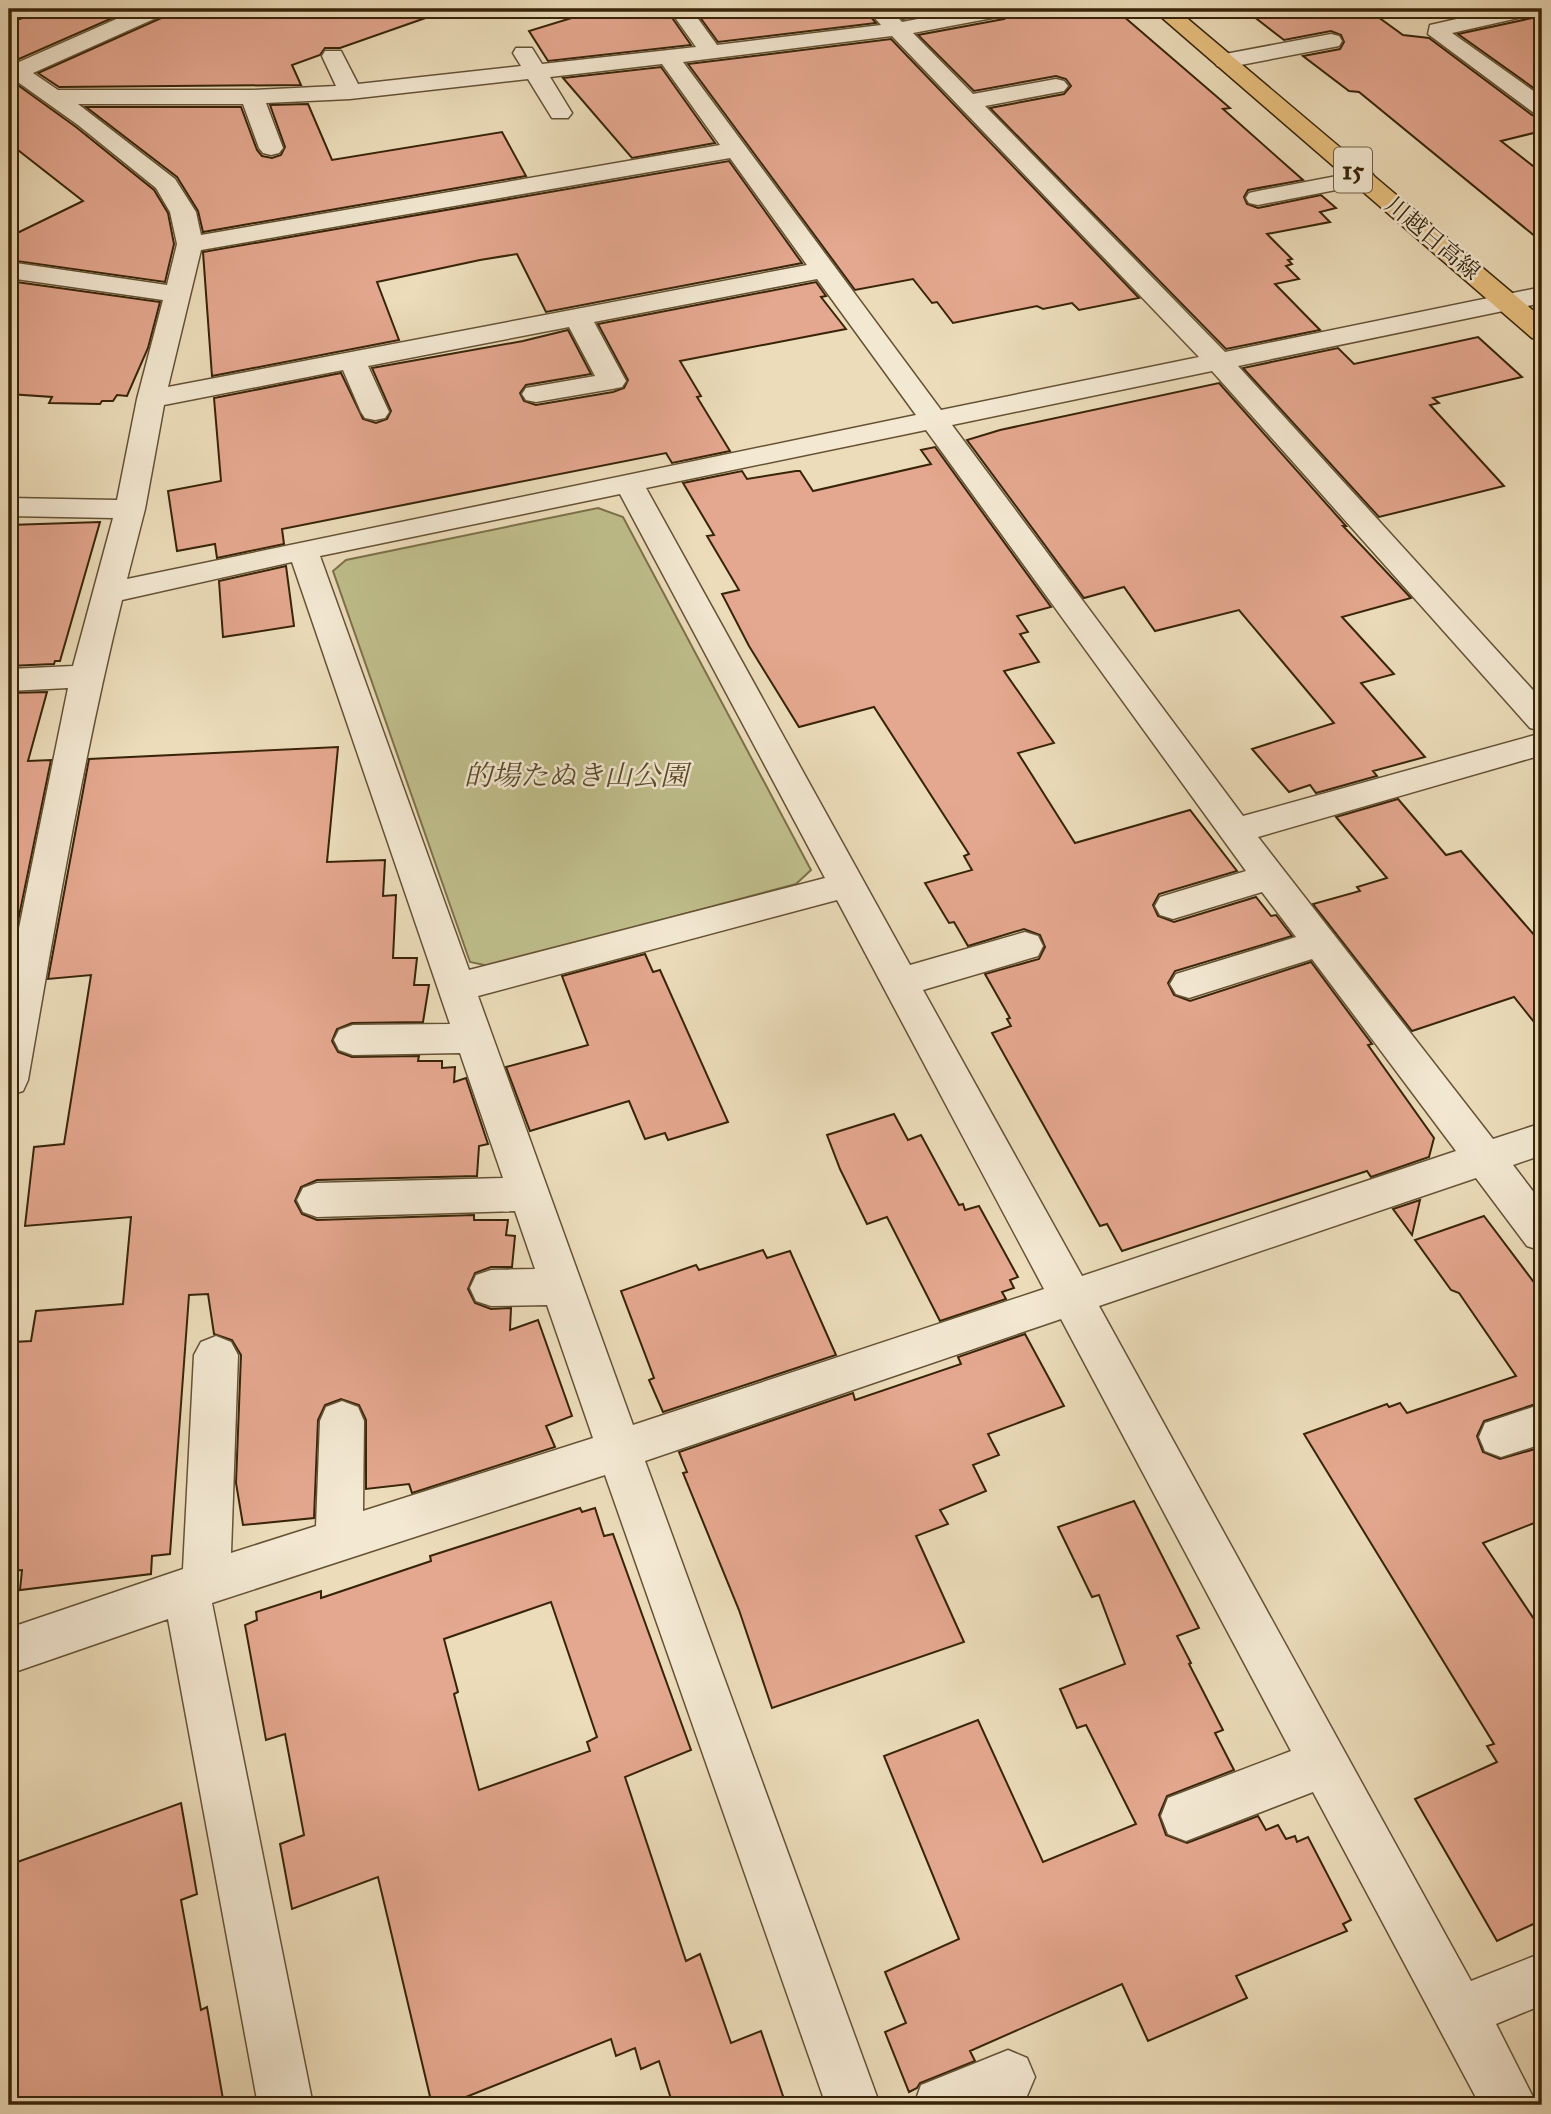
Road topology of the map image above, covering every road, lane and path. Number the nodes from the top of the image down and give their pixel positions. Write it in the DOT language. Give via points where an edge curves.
graph roads {
  1 [pos="157,9"];
  2 [pos="680,9"];
  3 [pos="877,9"];
  4 [pos="1003,9"];
  5 [pos="1163,9"];
  6 [pos="1528,9"];
  7 [pos="898,29"];
  8 [pos="1331,41"];
  9 [pos="521,48"];
  10 [pos="711,52"];
  11 [pos="333,56"];
  12 [pos="667,56"];
  13 [pos="1225,61"];
  14 [pos="11,70"];
  15 [pos="535,72"];
  16 [pos="1056,86"];
  17 [pos="351,92"];
  18 [pos="52,97"];
  19 [pos="252,97"];
  20 [pos="970,102"];
  21 [pos="1542,108"];
  22 [pos="559,113"];
  23 [pos="271,148"];
  24 [pos="736,150"];
  25 [pos="1363,178"];
  26 [pos="1258,198"];
  27 [pos="190,244"];
  28 [pos="9,270"];
  29 [pos="824,270"];
  30 [pos="177,294"];
  31 [pos="1542,295"];
  32 [pos="1509,302"];
  33 [pos="577,316"];
  34 [pos="1542,332"];
  35 [pos="352,360"];
  36 [pos="1219,362"];
  37 [pos="536,394"];
  38 [pos="151,399"];
  39 [pos="375,412"];
  40 [pos="933,420"];
  41 [pos="629,484"];
  42 [pos="9,507"];
  43 [pos="130,509"];
  44 [pos="303,550"];
  45 [pos="108,593"];
  46 [pos="87,677"];
  47 [pos="9,680"];
  48 [pos="1542,720"];
  49 [pos="1542,744"];
  50 [pos="1235,831"];
  51 [pos="1270,876"];
  52 [pos="846,885"];
  53 [pos="1173,906"];
  54 [pos="24,912"];
  55 [pos="1321,943"];
  56 [pos="1026,946"];
  57 [pos="898,983"];
  58 [pos="1189,984"];
  59 [pos="456,988"];
  60 [pos="474,1038"];
  61 [pos="353,1040"];
  62 [pos="9,1080"];
  63 [pos="1542,1139"];
  64 [pos="1486,1156"];
  65 [pos="529,1194"];
  66 [pos="317,1200"];
  67 [pos="1542,1234"];
  68 [pos="562,1287"];
  69 [pos="491,1288"];
  70 [pos="1072,1298"];
  71 [pos="216,1355"];
  72 [pos="342,1421"];
  73 [pos="1542,1424"];
  74 [pos="1501,1437"];
  75 [pos="619,1450"];
  76 [pos="339,1540"];
  77 [pos="196,1587"];
  78 [pos="9,1651"];
  79 [pos="1325,1763"];
  80 [pos="1186,1816"];
  81 [pos="1542,1979"];
  82 [pos="1460,2012"];
  83 [pos="1008,2077"];
  84 [pos="285,2105"];
  85 [pos="853,2105"];
  86 [pos="941,2105"];
  87 [pos="1510,2105"];
  1 -- 14 [label="street"];
  2 -- 10 [label="street"];
  3 -- 7 [label="street"];
  4 -- 7 [label="street"];
  5 -- 13 [label="main road, 川越日高線 / 15"];
  6 -- 21 [label="street" via="1438,30"];
  7 -- 10 [label="street"];
  7 -- 20 [label="street"];
  8 -- 13 [label="street"];
  9 -- 15 [label="street"];
  10 -- 12 [label="street"];
  11 -- 17 [label="street"];
  12 -- 15 [label="street"];
  12 -- 24 [label="street"];
  13 -- 25 [label="main road, 川越日高線 / 15"];
  14 -- 18 [label="street"];
  15 -- 17 [label="street"];
  15 -- 22 [label="street"];
  16 -- 20 [label="street"];
  17 -- 19 [label="street"];
  18 -- 19 [label="street"];
  18 -- 27 [label="street" via="166,184 183,212"];
  19 -- 23 [label="street"];
  20 -- 36 [label="street"];
  24 -- 27 [label="street"];
  24 -- 29 [label="street"];
  25 -- 26 [label="street"];
  25 -- 32 [label="main road, 川越日高線 / 15"];
  27 -- 30 [label="street"];
  28 -- 30 [label="street"];
  29 -- 33 [label="street"];
  29 -- 40 [label="street"];
  30 -- 38 [label="street"];
  31 -- 32 [label="street"];
  32 -- 34 [label="main road, 川越日高線 / 15"];
  32 -- 36 [label="street"];
  33 -- 35 [label="street"];
  33 -- 37 [label="street" via="612,381"];
  35 -- 38 [label="street"];
  35 -- 39 [label="street"];
  36 -- 40 [label="street"];
  36 -- 48 [label="street"];
  38 -- 43 [label="street"];
  40 -- 41 [label="street"];
  40 -- 50 [label="street"];
  41 -- 44 [label="street"];
  41 -- 52 [label="street"];
  42 -- 43 [label="street"];
  43 -- 45 [label="street"];
  44 -- 45 [label="street"];
  44 -- 59 [label="street"];
  45 -- 46 [label="street"];
  46 -- 47 [label="street"];
  46 -- 54 [label="street"];
  49 -- 50 [label="street"];
  50 -- 51 [label="street"];
  51 -- 53 [label="street"];
  51 -- 55 [label="street"];
  52 -- 57 [label="street"];
  52 -- 59 [label="street"];
  54 -- 62 [label="street"];
  55 -- 58 [label="street"];
  55 -- 64 [label="street"];
  56 -- 57 [label="street"];
  57 -- 70 [label="street"];
  59 -- 60 [label="street"];
  60 -- 61 [label="street"];
  60 -- 65 [label="street"];
  63 -- 64 [label="street"];
  64 -- 67 [label="street"];
  64 -- 70 [label="street"];
  65 -- 66 [label="street"];
  65 -- 68 [label="street"];
  68 -- 69 [label="street"];
  68 -- 75 [label="street"];
  70 -- 75 [label="street"];
  70 -- 79 [label="street"];
  71 -- 77 [label="street"];
  72 -- 76 [label="street"];
  73 -- 74 [label="street"];
  75 -- 76 [label="street"];
  75 -- 85 [label="street"];
  76 -- 77 [label="street"];
  77 -- 78 [label="street"];
  77 -- 84 [label="street"];
  79 -- 80 [label="street"];
  79 -- 82 [label="street"];
  81 -- 82 [label="street"];
  82 -- 87 [label="street"];
  83 -- 86 [label="street"];
}
